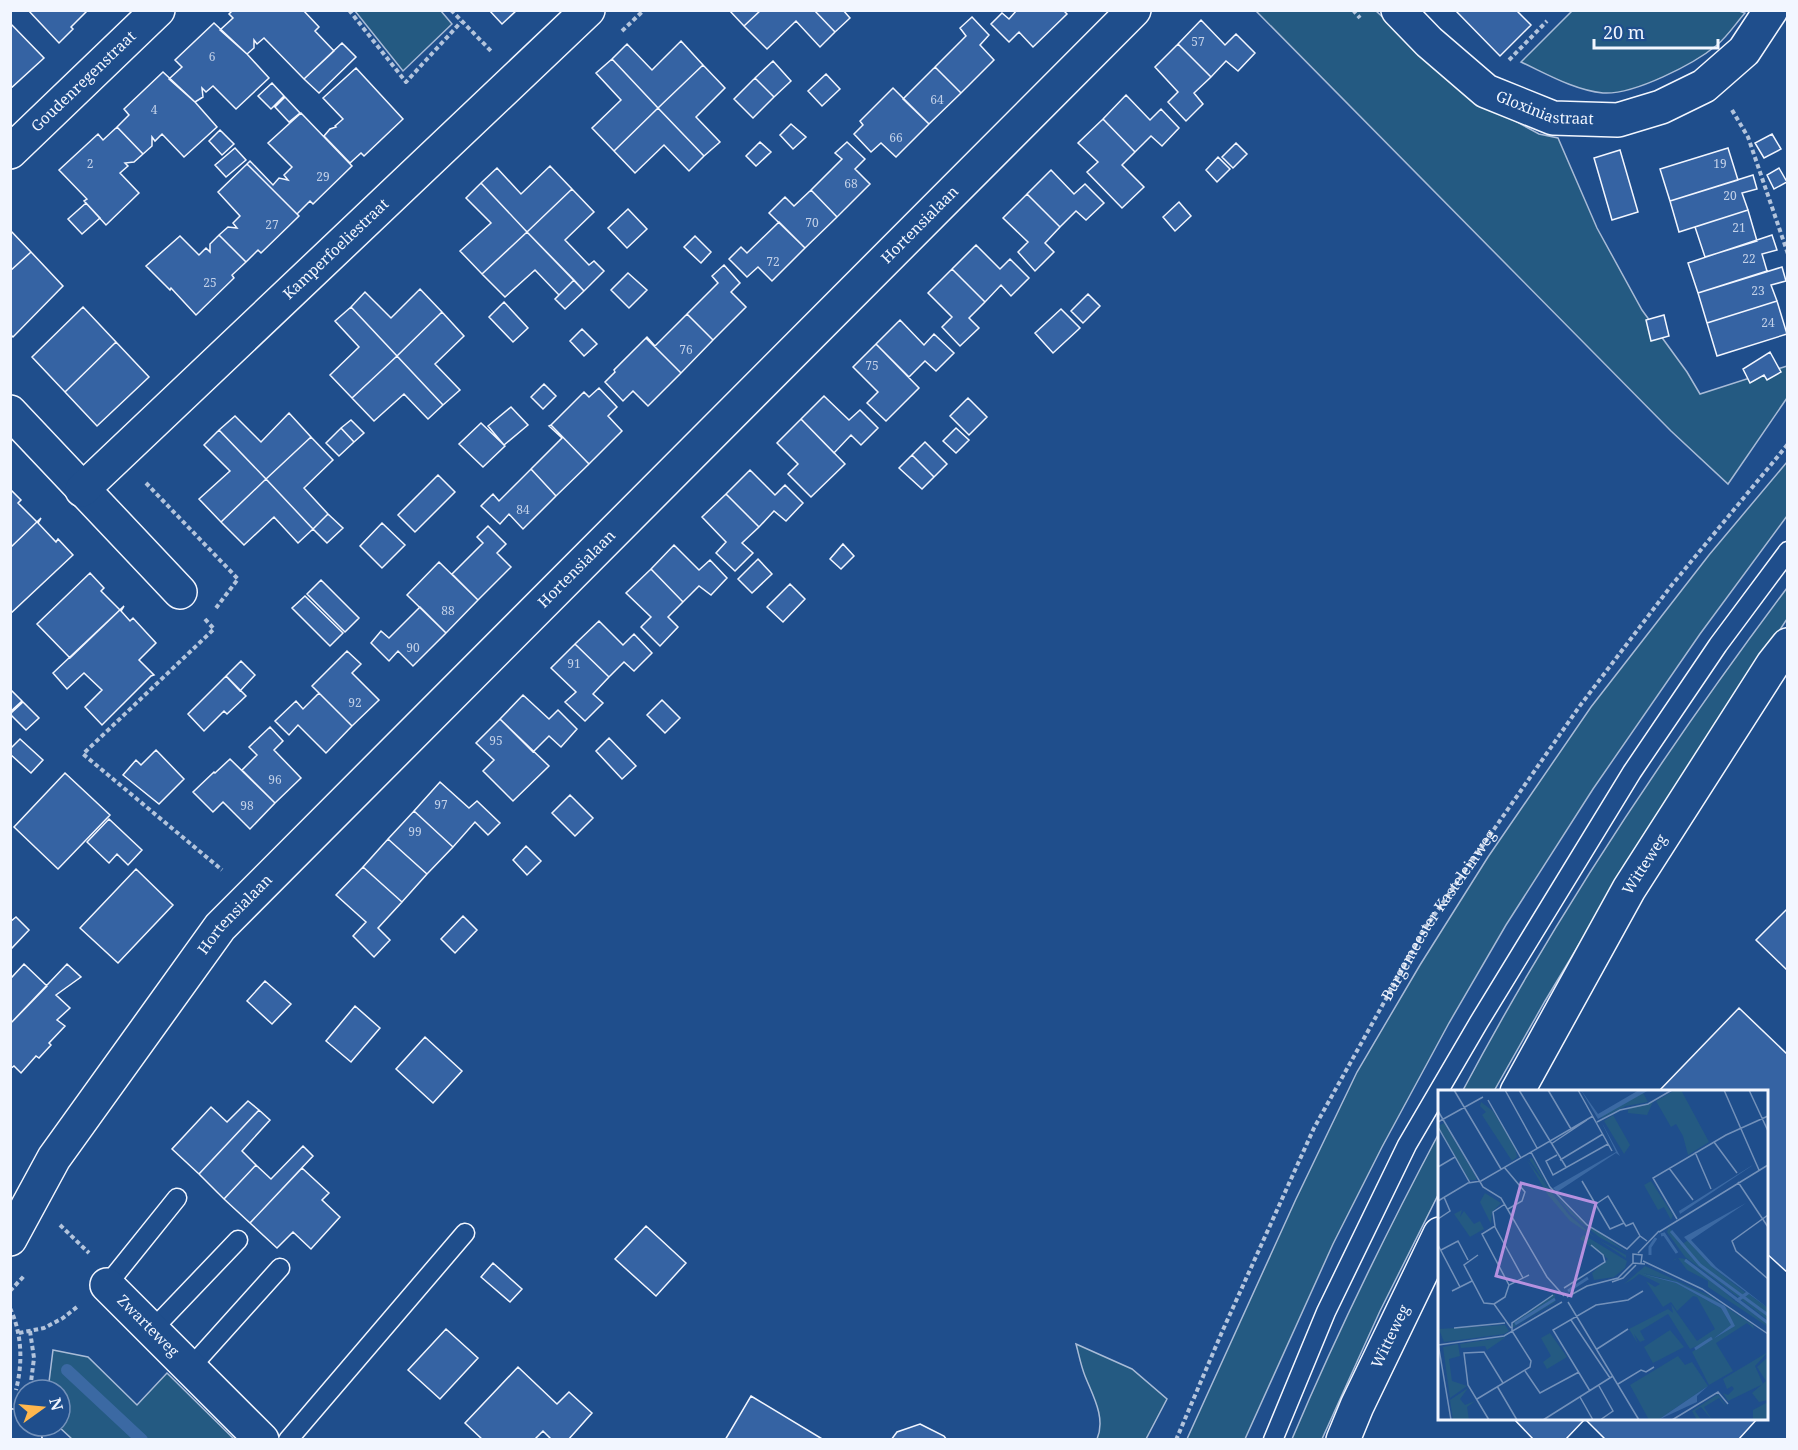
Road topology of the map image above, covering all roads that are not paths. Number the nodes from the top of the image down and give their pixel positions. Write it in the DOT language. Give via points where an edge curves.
graph roads {
  1 [pos="158,10"];
  2 [pos="588,10"];
  3 [pos="1134,10"];
  4 [pos="1398,10"];
  5 [pos="1771,10"];
  6 [pos="10,152"];
  7 [pos="10,412"];
  8 [pos="82,489"];
  9 [pos="1788,551"];
  10 [pos="180,591"];
  11 [pos="1788,645"];
  12 [pos="1439,1090"];
  13 [pos="1518,1090"];
  14 [pos="1438,1092"];
  15 [pos="54,1158"];
  16 [pos="10,1196"];
  17 [pos="177,1198"];
  18 [pos="465,1233"];
  19 [pos="1438,1238"];
  20 [pos="10,1239"];
  21 [pos="238,1240"];
  22 [pos="280,1268"];
  23 [pos="107,1285"];
  24 [pos="152,1330"];
  25 [pos="190,1368"];
  26 [pos="262,1440"];
  27 [pos="288,1440"];
  28 [pos="1273,1440"];
  29 [pos="1343,1440"];
  1 -- 6 [label="street, Goudenregenstraat"];
  2 -- 8 [label="street, Kamperfoeliestraat"];
  3 -- 15 [label="street, Hortensialaan" via="220,927"];
  4 -- 5 [label="street, Gloxiniastraat" via="1486,91 1553,118 1618,120 1661,107 1704,86 1744,51"];
  7 -- 8 [label="street"];
  8 -- 10 [label="street"];
  9 -- 12 [label="lane" via="1632,772"];
  11 -- 13 [label="street, Witteweg" via="1629,889"];
  14 -- 28 [label="lane" via="1407,1145 1326,1312"];
  15 -- 16 [label="street, Hortensialaan"];
  15 -- 20 [label="street, Hortensialaan"];
  17 -- 23 [label="lane"];
  18 -- 27 [label="lane"];
  19 -- 29 [label="street, Witteweg"];
  21 -- 24 [label="lane"];
  22 -- 25 [label="lane"];
  23 -- 24 [label="street, Zwarteweg"];
  24 -- 25 [label="street, Zwarteweg"];
  25 -- 26 [label="street, Zwarteweg"];
}
